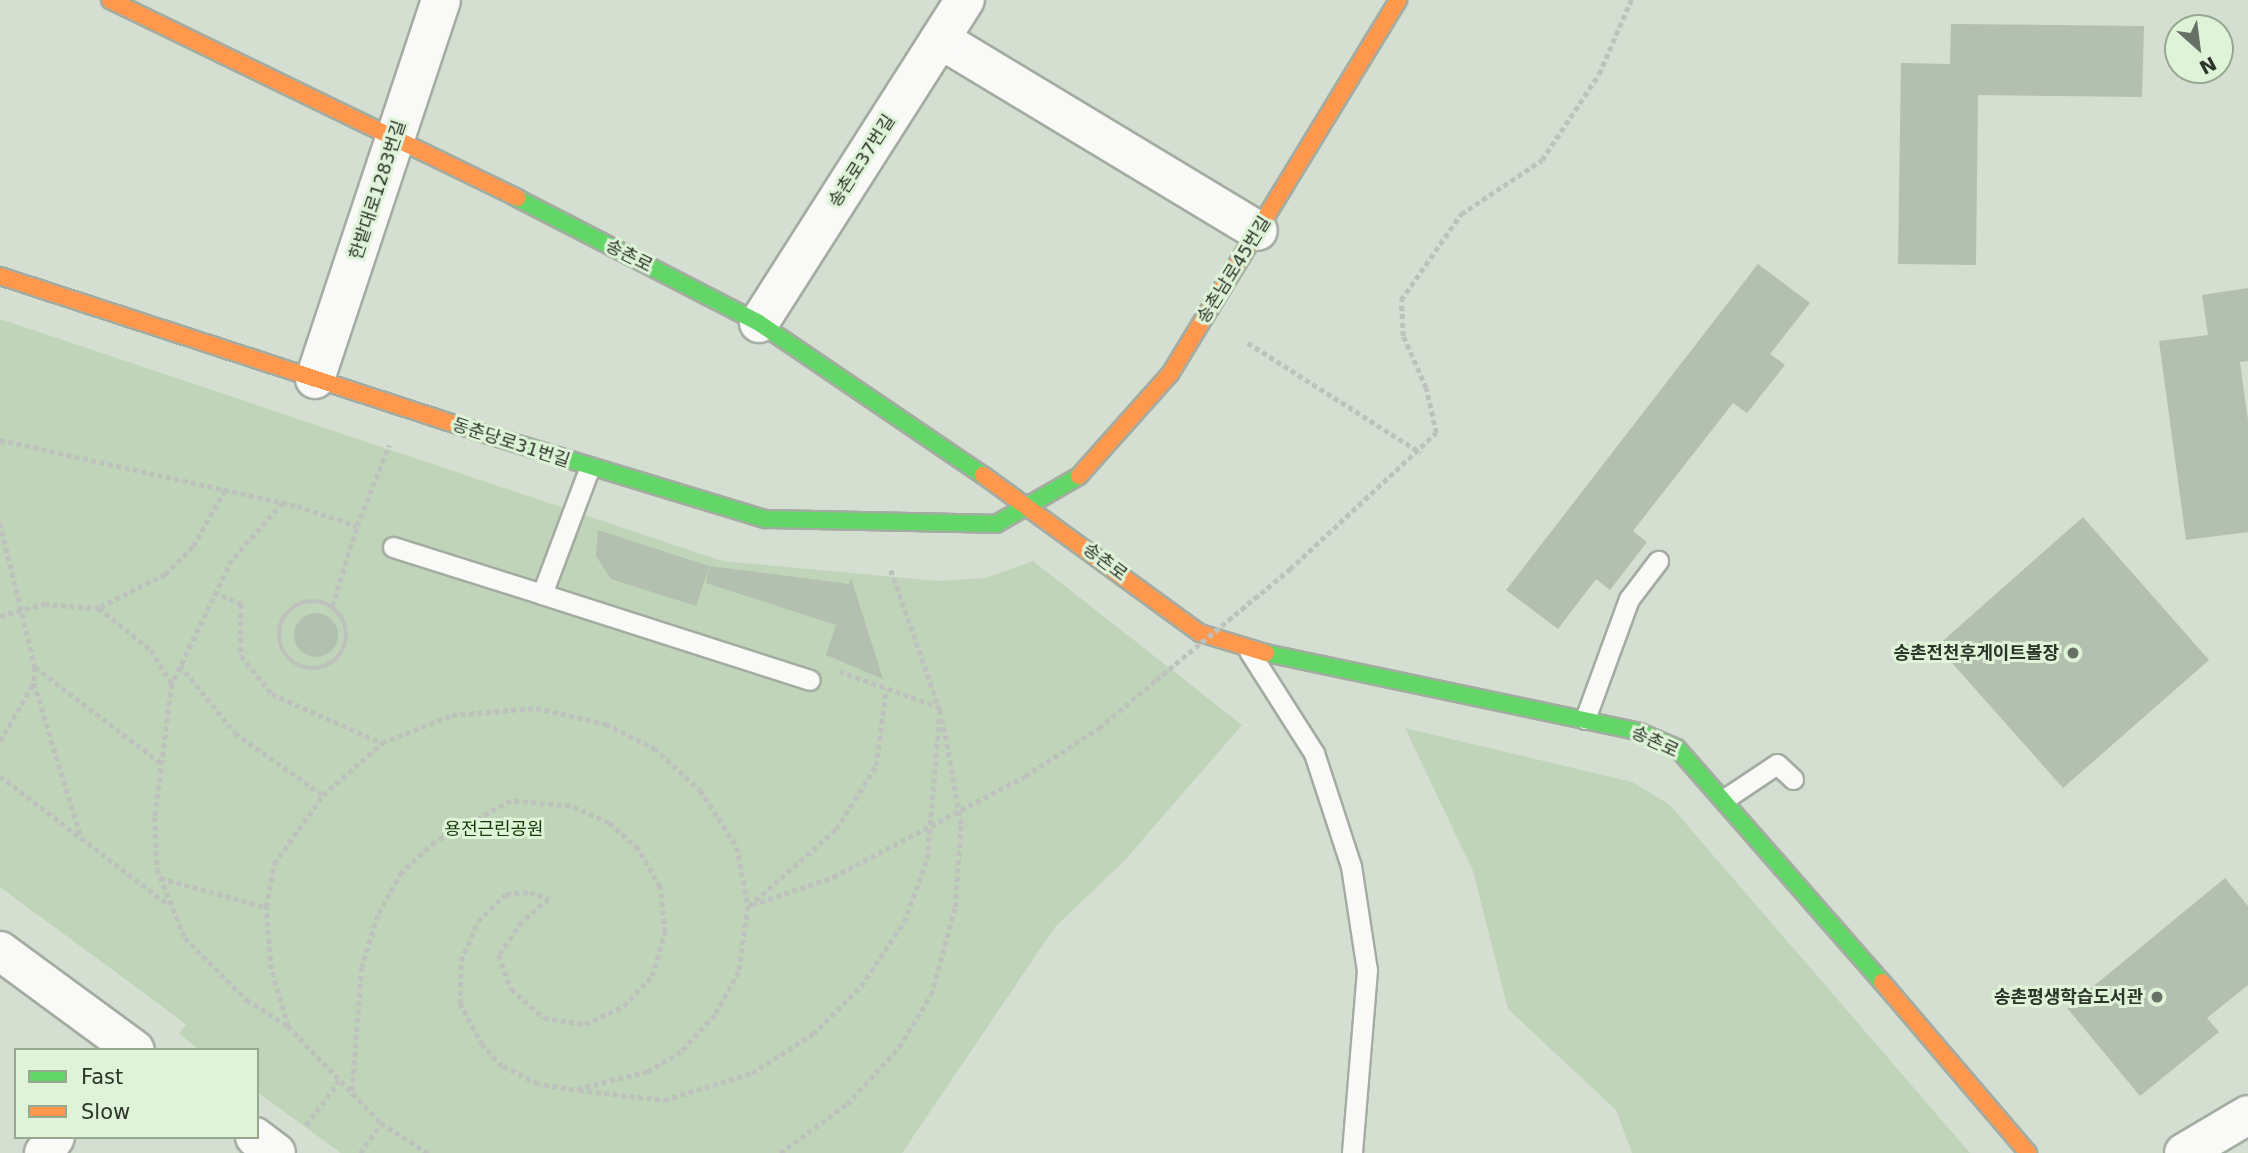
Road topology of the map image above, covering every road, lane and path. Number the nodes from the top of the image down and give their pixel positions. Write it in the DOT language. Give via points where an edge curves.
graph roads {
  1 [pos="110,0"];
  2 [pos="441,0"];
  3 [pos="965,0"];
  4 [pos="1398,0"];
  5 [pos="1632,0"];
  6 [pos="940,38"];
  7 [pos="396,135"];
  8 [pos="1258,231"];
  9 [pos="0,276"];
  10 [pos="759,323"];
  11 [pos="1248,343"];
  12 [pos="315,379"];
  13 [pos="0,440"];
  14 [pos="389,445"];
  15 [pos="1421,453"];
  16 [pos="589,469"];
  17 [pos="225,490"];
  18 [pos="283,503"];
  19 [pos="1033,509"];
  20 [pos="0,523"];
  21 [pos="357,526"];
  22 [pos="1,533"];
  23 [pos="393,547"];
  24 [pos="1658,561"];
  25 [pos="891,569"];
  26 [pos="214,592"];
  27 [pos="542,594"];
  28 [pos="332,606"];
  29 [pos="17,607"];
  30 [pos="99,608"];
  31 [pos="0,616"];
  32 [pos="1249,650"];
  33 [pos="180,664"];
  34 [pos="35,667"];
  35 [pos="836,671"];
  36 [pos="810,680"];
  37 [pos="34,683"];
  38 [pos="172,684"];
  39 [pos="886,689"];
  40 [pos="940,708"];
  41 [pos="1585,719"];
  42 [pos="0,741"];
  43 [pos="382,743"];
  44 [pos="161,763"];
  45 [pos="0,776"];
  46 [pos="1793,779"];
  47 [pos="323,795"];
  48 [pos="1726,797"];
  49 [pos="81,838"];
  50 [pos="160,878"];
  51 [pos="169,905"];
  52 [pos="748,906"];
  53 [pos="266,907"];
  54 [pos="0,951"];
  55 [pos="288,1026"];
  56 [pos="125,1047"];
  57 [pos="339,1081"];
  58 [pos="574,1090"];
  59 [pos="352,1095"];
  60 [pos="2248,1115"];
  61 [pos="381,1123"];
  62 [pos="259,1138"];
  63 [pos="289,1142"];
  64 [pos="360,1153"];
  65 [pos="428,1153"];
  66 [pos="780,1153"];
  67 [pos="1352,1153"];
  68 [pos="2028,1153"];
  69 [pos="2184,1153"];
  1 -- 7 [label="street, 송촌로"];
  2 -- 7 [label="street, 한밭대로1283번길"];
  3 -- 6 [label="street, 송촌로37번길"];
  4 -- 8 [label="street, 송촌남로45번길"];
  5 -- 15 [label="path" via="1599,74 1542,160 1461,214 1401,300 1403,336 1426,388 1436,433"];
  6 -- 8 [label="street"];
  6 -- 10 [label="street, 송촌로37번길"];
  7 -- 10 [label="street, 송촌로"];
  7 -- 12 [label="street, 한밭대로1283번길"];
  8 -- 19 [label="street, 송촌남로45번길" via="1170,374 1070,486"];
  9 -- 12 [label="street, 동춘당로31번길"];
  10 -- 19 [label="street, 송촌로"];
  11 -- 15 [label="path"];
  12 -- 16 [label="street, 동춘당로31번길"];
  13 -- 17 [label="path"];
  14 -- 21 [label="path"];
  15 -- 52 [label="path, bridge" via="1100,728 1025,776 834,877"];
  16 -- 19 [label="street, 동춘당로31번길" via="765,519 968,526 996,524"];
  16 -- 27 [label="lane"];
  17 -- 18 [label="path"];
  17 -- 30 [label="path" via="193,547 165,574"];
  18 -- 21 [label="path"];
  18 -- 26 [label="path" via="232,560"];
  19 -- 32 [label="street, 송촌로" via="1200,633"];
  20 -- 22 [label="path"];
  21 -- 28 [label="path"];
  22 -- 29 [label="path"];
  23 -- 27 [label="lane"];
  24 -- 41 [label="lane" via="1629,599"];
  25 -- 40 [label="path"];
  26 -- 33 [label="path"];
  26 -- 43 [label="path" via="242,604 241,656 272,694"];
  27 -- 36 [label="lane"];
  28 -- 28 [label="path" via="309,601 282,621 279,643 302,668 324,667 346,645 345,623"];
  29 -- 30 [label="path" via="75,602"];
  29 -- 31 [label="path"];
  29 -- 34 [label="path"];
  30 -- 38 [label="path" via="151,650"];
  32 -- 41 [label="street, 송촌로"];
  32 -- 67 [label="lane" via="1314,753 1351,866 1367,970"];
  33 -- 38 [label="path"];
  33 -- 47 [label="path" via="235,733"];
  34 -- 37 [label="path"];
  34 -- 44 [label="path"];
  35 -- 39 [label="path"];
  37 -- 42 [label="path"];
  37 -- 49 [label="path"];
  38 -- 44 [label="path"];
  39 -- 40 [label="path"];
  39 -- 52 [label="path" via="876,766 836,829"];
  40 -- 58 [label="path" via="927,859 904,922 861,986 813,1034 752,1073 664,1100"];
  40 -- 66 [label="path" via="961,824 954,907 931,995 899,1047 848,1104"];
  41 -- 48 [label="street, 송촌로" via="1676,748"];
  43 -- 47 [label="path"];
  43 -- 52 [label="path" via="452,715 494,711 536,708 606,724 654,748 700,790 737,847"];
  44 -- 50 [label="path" via="155,817"];
  45 -- 49 [label="path"];
  46 -- 48 [label="lane" via="1777,764"];
  47 -- 53 [label="path" via="274,864"];
  48 -- 68 [label="street, 송촌로"];
  49 -- 51 [label="path"];
  50 -- 51 [label="path"];
  50 -- 53 [label="path"];
  51 -- 55 [label="path" via="185,938 247,1000"];
  52 -- 58 [label="path" via="739,972 715,1015 681,1052 648,1072"];
  53 -- 55 [label="path" via="271,969"];
  54 -- 56 [label="street"];
  55 -- 57 [label="path"];
  57 -- 59 [label="path"];
  57 -- 63 [label="path"];
  58 -- 59 [label="path" via="538,1084 502,1066 482,1045 460,1004 461,961 473,931 506,894 530,892 549,899 522,922 499,955 511,989 544,1018 585,1024 624,1006 652,976 665,932 660,887 638,849 609,823 570,806 511,801 435,842 402,872 378,915 362,967"];
  59 -- 61 [label="path"];
  60 -- 69 [label="street"];
  61 -- 64 [label="path"];
  61 -- 65 [label="path"];
  62 -- 63 [label="street"];
}
